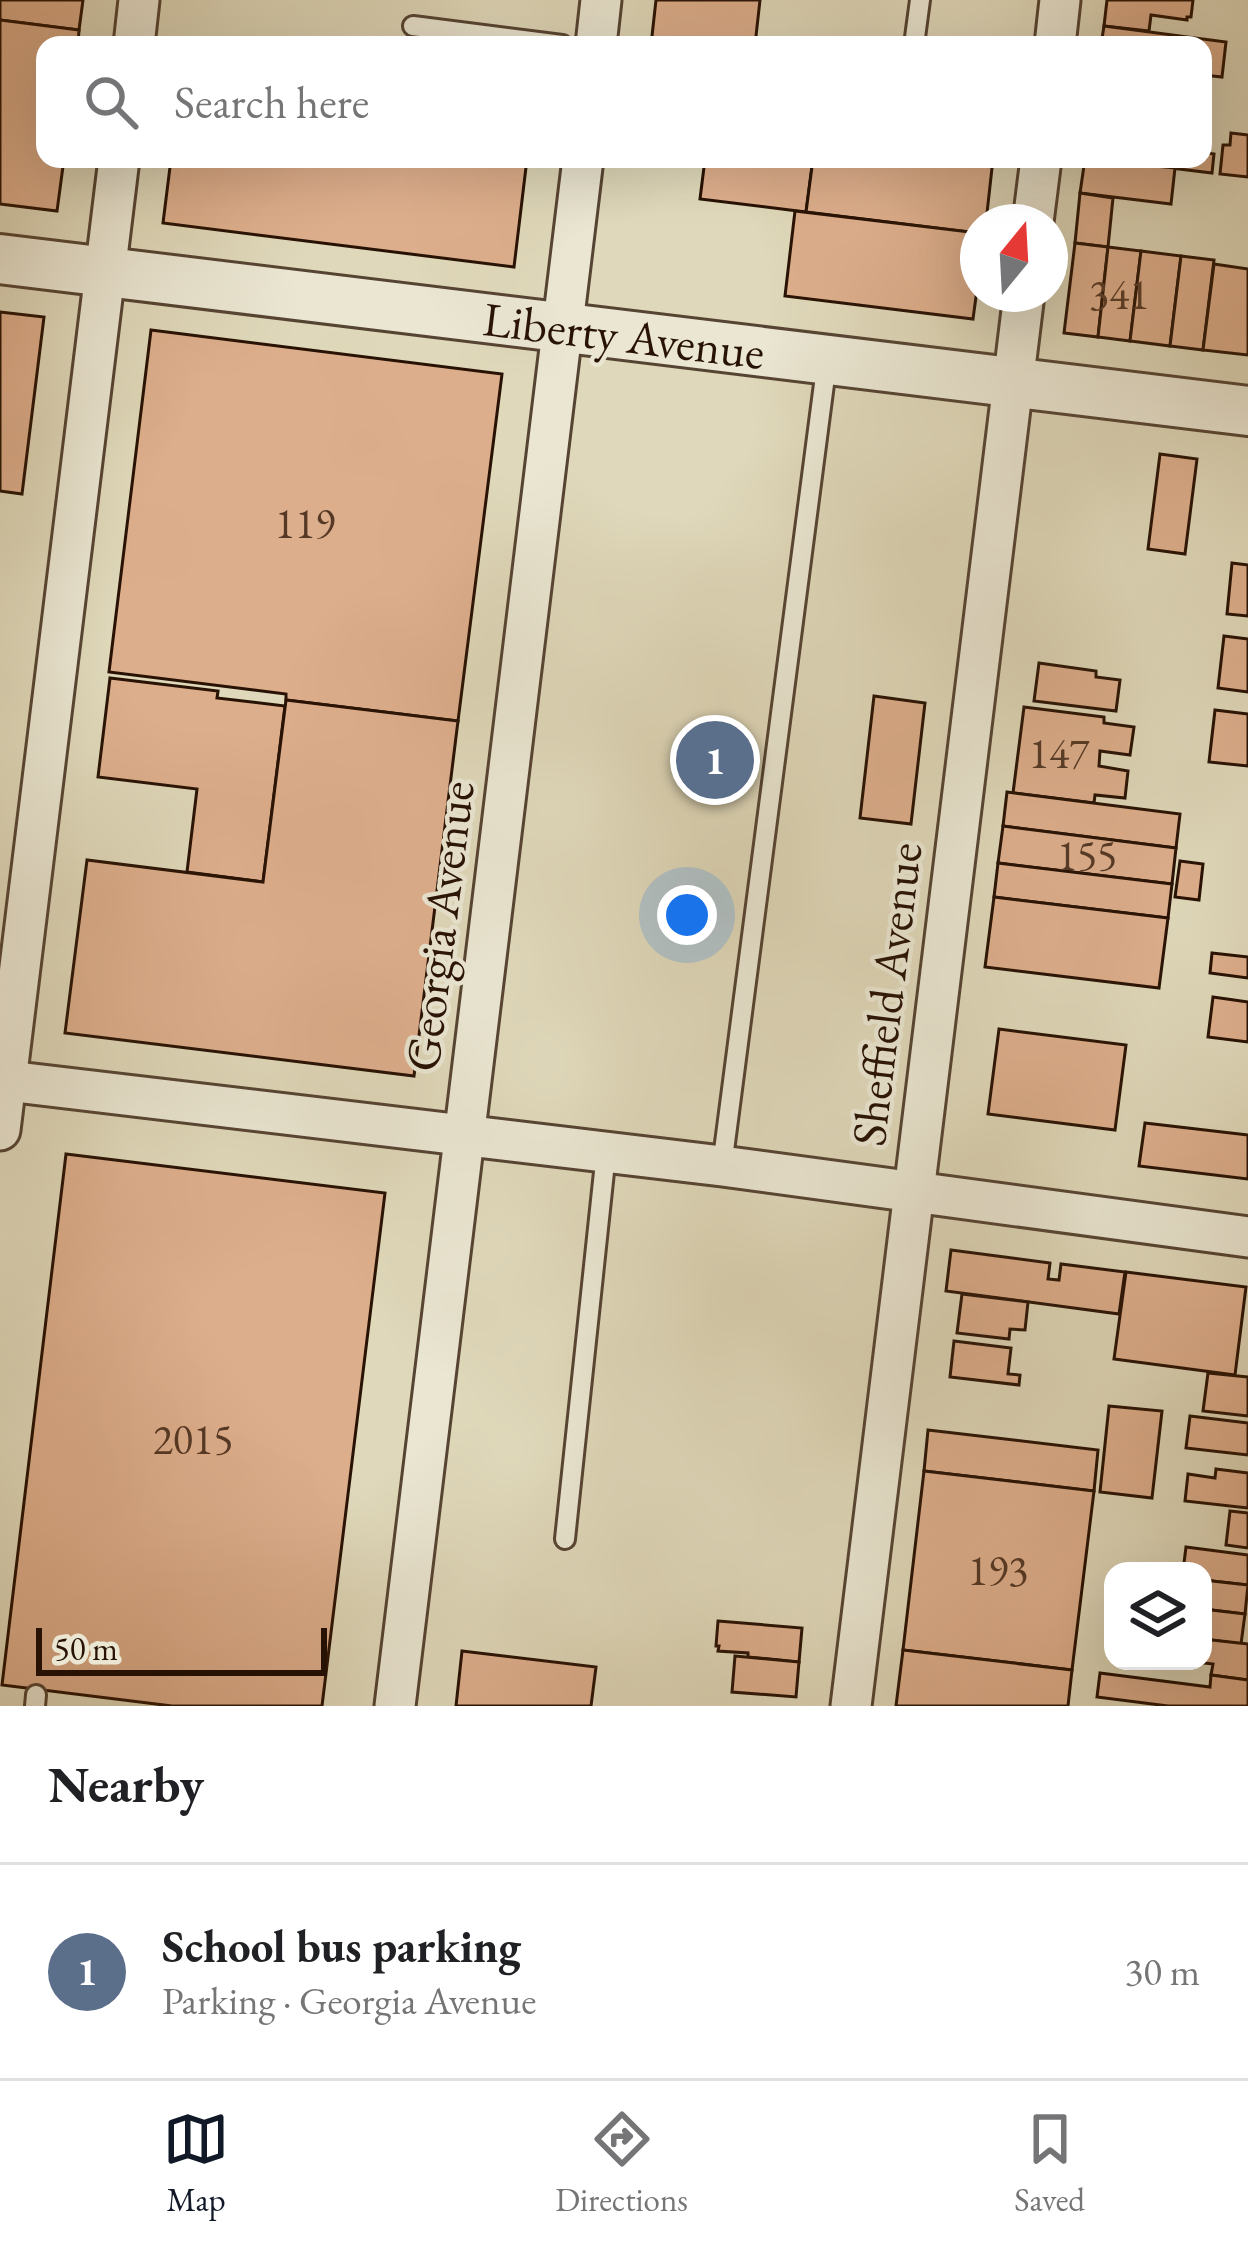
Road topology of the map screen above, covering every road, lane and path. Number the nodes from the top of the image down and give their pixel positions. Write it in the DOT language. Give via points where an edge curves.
graph roads {
  1 [pos="139,0"];
  2 [pos="601,0"];
  3 [pos="920,0"];
  4 [pos="1060,0"];
  5 [pos="413,26"];
  6 [pos="135,36"];
  7 [pos="491,36"];
  8 [pos="597,36"];
  9 [pos="915,36"];
  10 [pos="1056,36"];
  11 [pos="118,168"];
  12 [pos="582,168"];
  13 [pos="1039,168"];
  14 [pos="1035,204"];
  15 [pos="0,259"];
  16 [pos="105,272"];
  17 [pos="1022,312"];
  18 [pos="563,327"];
  19 [pos="827,359"];
  20 [pos="1012,382"];
  21 [pos="1248,411"];
  22 [pos="3,1081"];
  23 [pos="0,1130"];
  24 [pos="464,1136"];
  25 [pos="606,1153"];
  26 [pos="722,1166"];
  27 [pos="914,1191"];
  28 [pos="1248,1238"];
  29 [pos="565,1539"];
  30 [pos="395,1706"];
  31 [pos="851,1706"];
  1 -- 6 [label="street"];
  2 -- 8 [label="street"];
  3 -- 9 [label="lane"];
  4 -- 10 [label="street"];
  5 -- 7 [label="lane"];
  11 -- 16 [label="street"];
  12 -- 18 [label="street, Georgia Avenue"];
  13 -- 14 [label="street"];
  15 -- 16 [label="street, Liberty Avenue"];
  16 -- 18 [label="street, Liberty Avenue"];
  16 -- 22 [label="street"];
  17 -- 20 [label="street, Sheffield Avenue"];
  18 -- 19 [label="street, Liberty Avenue"];
  18 -- 24 [label="street, Georgia Avenue"];
  19 -- 20 [label="street, Liberty Avenue"];
  19 -- 26 [label="lane"];
  20 -- 21 [label="street, Liberty Avenue"];
  20 -- 27 [label="street, Sheffield Avenue"];
  22 -- 23 [label="street"];
  22 -- 24 [label="street"];
  24 -- 25 [label="street"];
  24 -- 30 [label="street, Georgia Avenue"];
  25 -- 26 [label="street"];
  25 -- 29 [label="lane"];
  26 -- 27 [label="street"];
  27 -- 28 [label="street"];
  27 -- 31 [label="street, Sheffield Avenue"];
}
